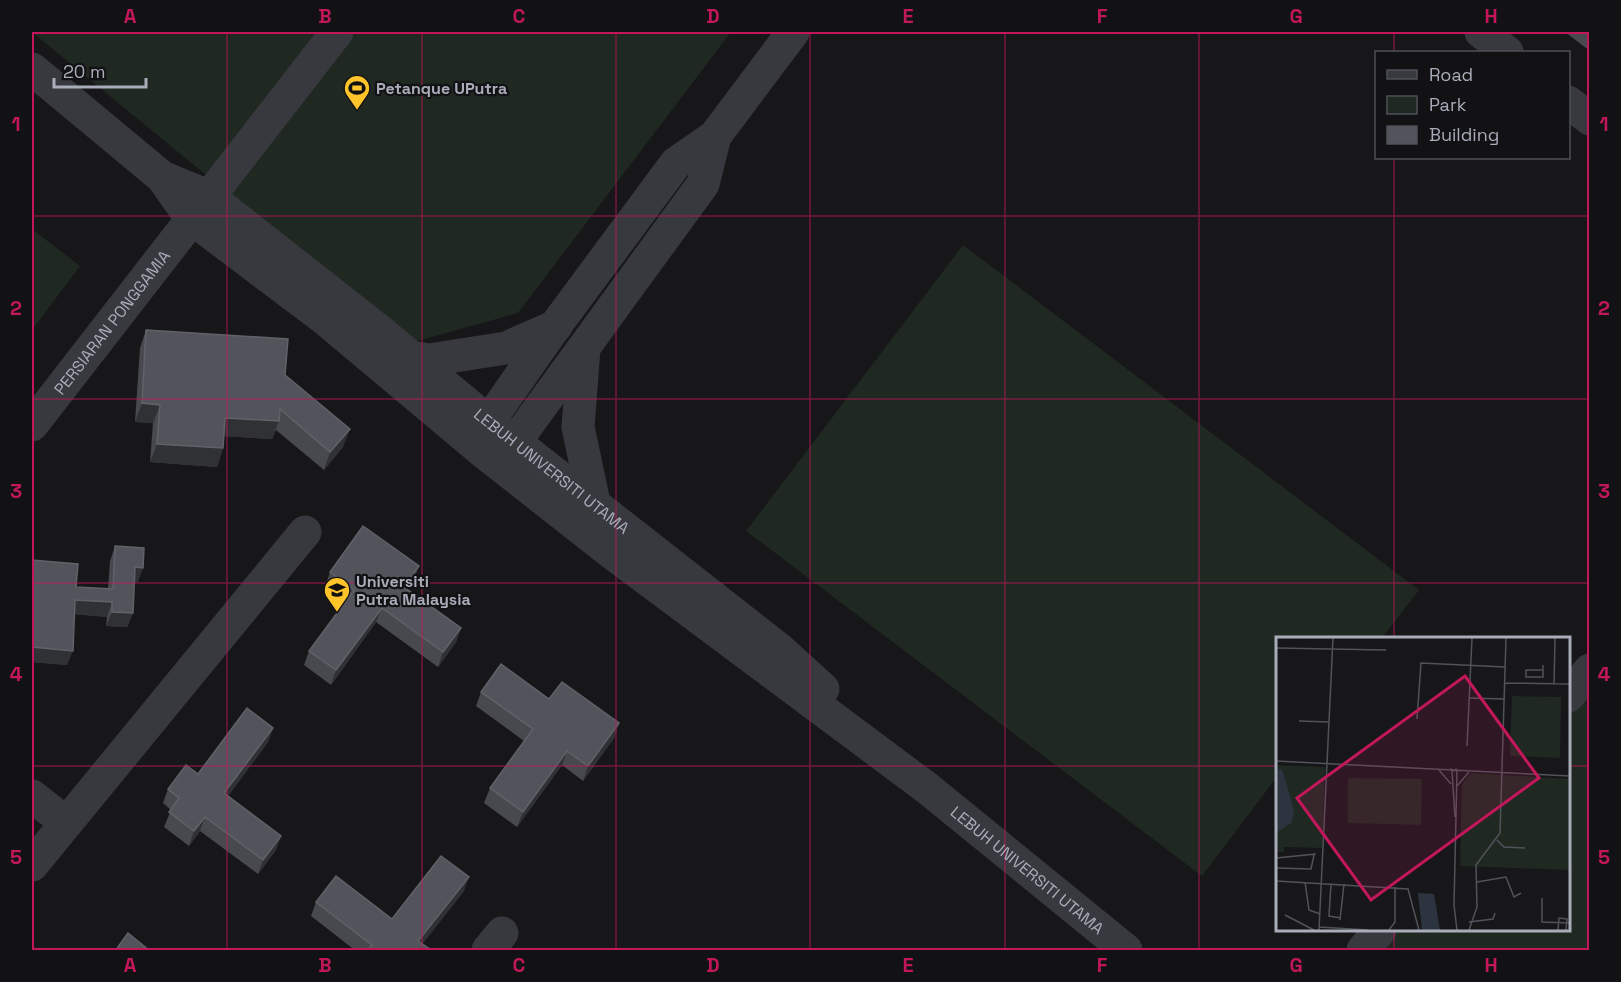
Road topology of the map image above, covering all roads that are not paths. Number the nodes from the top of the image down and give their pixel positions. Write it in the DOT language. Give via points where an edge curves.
graph roads {
  1 [pos="337,32"];
  2 [pos="793,32"];
  3 [pos="1481,32"];
  4 [pos="1506,51"];
  5 [pos="32,69"];
  6 [pos="1570,103"];
  7 [pos="1590,118"];
  8 [pos="715,136"];
  9 [pos="199,207"];
  10 [pos="325,319"];
  11 [pos="556,325"];
  12 [pos="584,346"];
  13 [pos="411,357"];
  14 [pos="32,425"];
  15 [pos="500,435"];
  16 [pos="594,503"];
  17 [pos="305,532"];
  18 [pos="682,606"];
  19 [pos="1590,670"];
  20 [pos="1570,695"];
  21 [pos="927,788"];
  22 [pos="32,796"];
  23 [pos="65,822"];
  24 [pos="32,865"];
  25 [pos="1379,931"];
  26 [pos="1126,951"];
  27 [pos="1363,951"];
  1 -- 9 [label="street, PERSIARAN PONGGAMIA"];
  2 -- 8 [label="street"];
  3 -- 4 [label="street"];
  5 -- 9 [label="street, LEBUH UNIVERSITI UTAMA"];
  6 -- 7 [label="street"];
  8 -- 11 [label="street" via="676,163"];
  8 -- 12 [label="street" via="704,184"];
  9 -- 10 [label="street, LEBUH UNIVERSITI UTAMA"];
  9 -- 13 [label="street, LEBUH UNIVERSITI UTAMA"];
  9 -- 14 [label="street, PERSIARAN PONGGAMIA"];
  10 -- 15 [label="street" via="376,348 486,437"];
  10 -- 18 [label="street, LEBUH UNIVERSITI UTAMA" via="486,454"];
  11 -- 13 [label="street" via="506,348 429,360"];
  11 -- 15 [label="street"];
  12 -- 15 [label="street"];
  12 -- 16 [label="street" via="578,428"];
  13 -- 15 [label="street, LEBUH UNIVERSITI UTAMA"];
  15 -- 16 [label="street, LEBUH UNIVERSITI UTAMA"];
  15 -- 18 [label="street" via="504,451 638,558"];
  16 -- 21 [label="street, LEBUH UNIVERSITI UTAMA" via="779,649"];
  17 -- 23 [label="street"];
  18 -- 21 [label="street, LEBUH UNIVERSITI UTAMA"];
  19 -- 20 [label="street"];
  21 -- 26 [label="street, LEBUH UNIVERSITI UTAMA"];
  22 -- 23 [label="street"];
  23 -- 24 [label="street"];
  25 -- 27 [label="street"];
}
